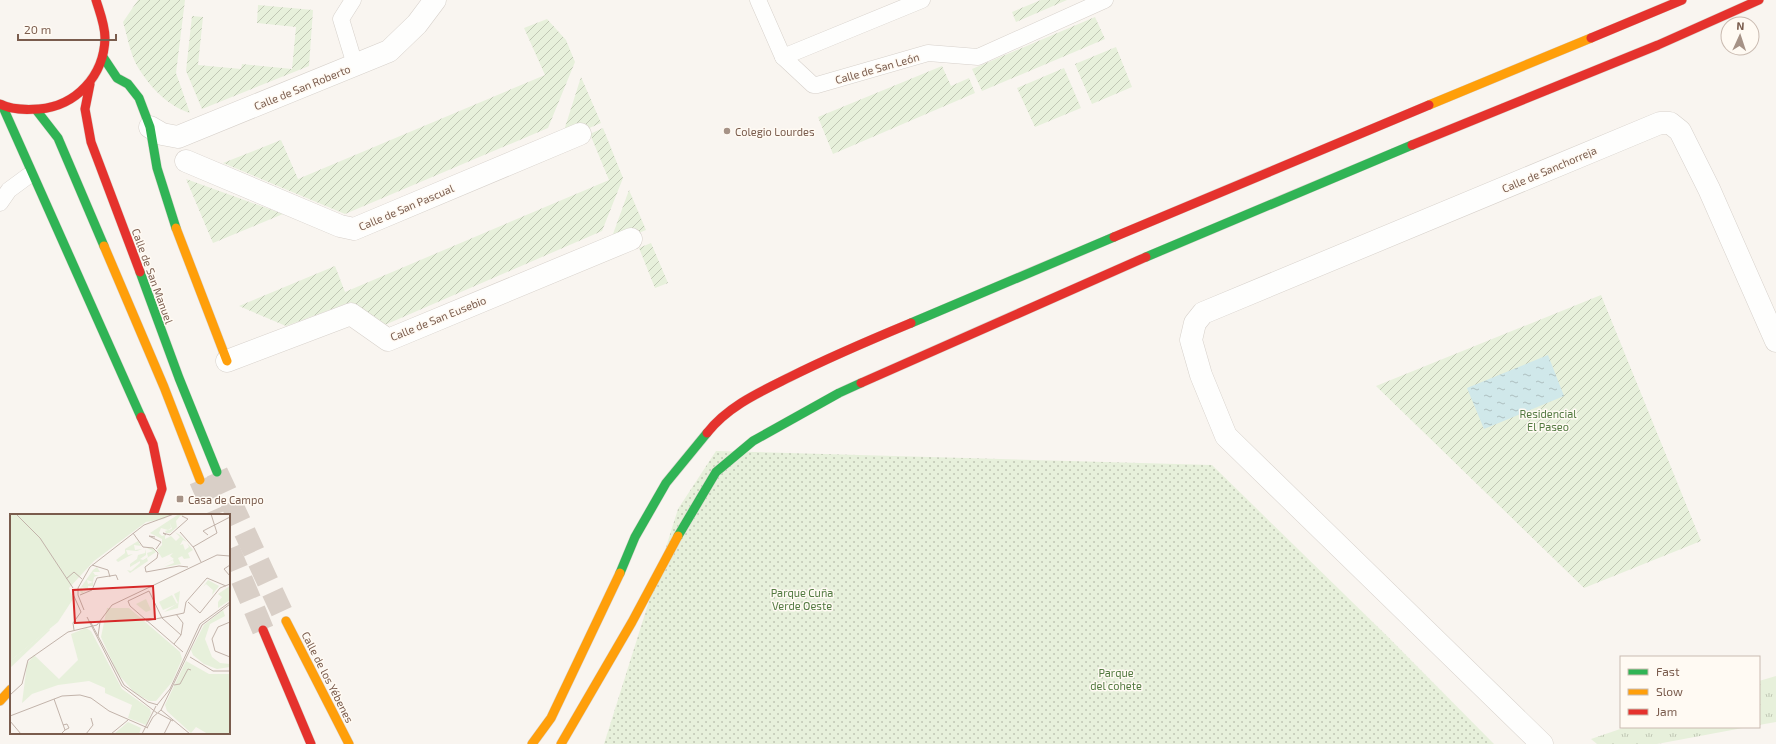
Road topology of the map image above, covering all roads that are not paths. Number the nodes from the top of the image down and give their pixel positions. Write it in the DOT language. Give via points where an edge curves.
graph roads {
  1 [pos="353,0"];
  2 [pos="435,0"];
  3 [pos="758,0"];
  4 [pos="922,0"];
  5 [pos="1105,0"];
  6 [pos="1682,0"];
  7 [pos="1759,0"];
  8 [pos="100,4"];
  9 [pos="103,57"];
  10 [pos="783,57"];
  11 [pos="355,65"];
  12 [pos="90,84"];
  13 [pos="1,105"];
  14 [pos="37,110"];
  15 [pos="0,119"];
  16 [pos="150,127"];
  17 [pos="580,134"];
  18 [pos="186,161"];
  19 [pos="28,176"];
  20 [pos="0,203"];
  21 [pos="631,240"];
  22 [pos="1776,342"];
  23 [pos="227,361"];
  24 [pos="217,472"];
  25 [pos="200,480"];
  26 [pos="144,514"];
  27 [pos="153,514"];
  28 [pos="286,621"];
  29 [pos="263,630"];
  30 [pos="10,692"];
  31 [pos="6,704"];
  32 [pos="306,740"];
  33 [pos="349,744"];
  34 [pos="532,744"];
  35 [pos="561,744"];
  36 [pos="1542,744"];
  1 -- 11 [label="lane" via="341,19"];
  2 -- 11 [label="street, Calle de San Roberto" via="417,24 389,51"];
  3 -- 10 [label="lane, Calle de San León"];
  4 -- 10 [label="lane"];
  5 -- 10 [label="lane, Calle de San León" via="978,57 928,53 813,85"];
  6 -- 34 [label="main road" via="832,356 746,399 714,424 666,483 635,537 608,600 551,718"];
  7 -- 35 [label="main road" via="1658,45 1483,115 1179,243 839,393 753,441 716,472 693,508 622,640"];
  8 -- 9 [label="main road" via="106,34"];
  9 -- 12 [label="main road"];
  9 -- 16 [label="main road" via="117,78 128,84 139,98"];
  11 -- 16 [label="street, Calle de San Roberto" via="178,137 162,134"];
  12 -- 14 [label="main road" via="65,103"];
  12 -- 24 [label="main road, Calle de San Manuel" via="85,109 91,142"];
  13 -- 14 [label="main road"];
  13 -- 27 [label="main road" via="153,444 162,489"];
  14 -- 25 [label="main road" via="58,138 164,387"];
  15 -- 19 [label="main road"];
  16 -- 23 [label="main road" via="157,168 184,252"];
  17 -- 18 [label="street, Calle de San Pascual" via="354,229 340,226"];
  19 -- 20 [label="lane" via="9,190"];
  19 -- 26 [label="main road" via="126,392 152,467 154,495"];
  21 -- 23 [label="street, Calle de San Eusebio" via="388,340 351,314"];
  22 -- 36 [label="street, Calle de Sanchorreja" via="1709,189 1680,131 1670,123 1660,123 1203,313 1195,323 1191,340 1201,375 1226,436"];
  28 -- 33 [label="main road, Calle de los Yébenes"];
  29 -- 32 [label="main road"];
  30 -- 31 [label="main road"];
}
